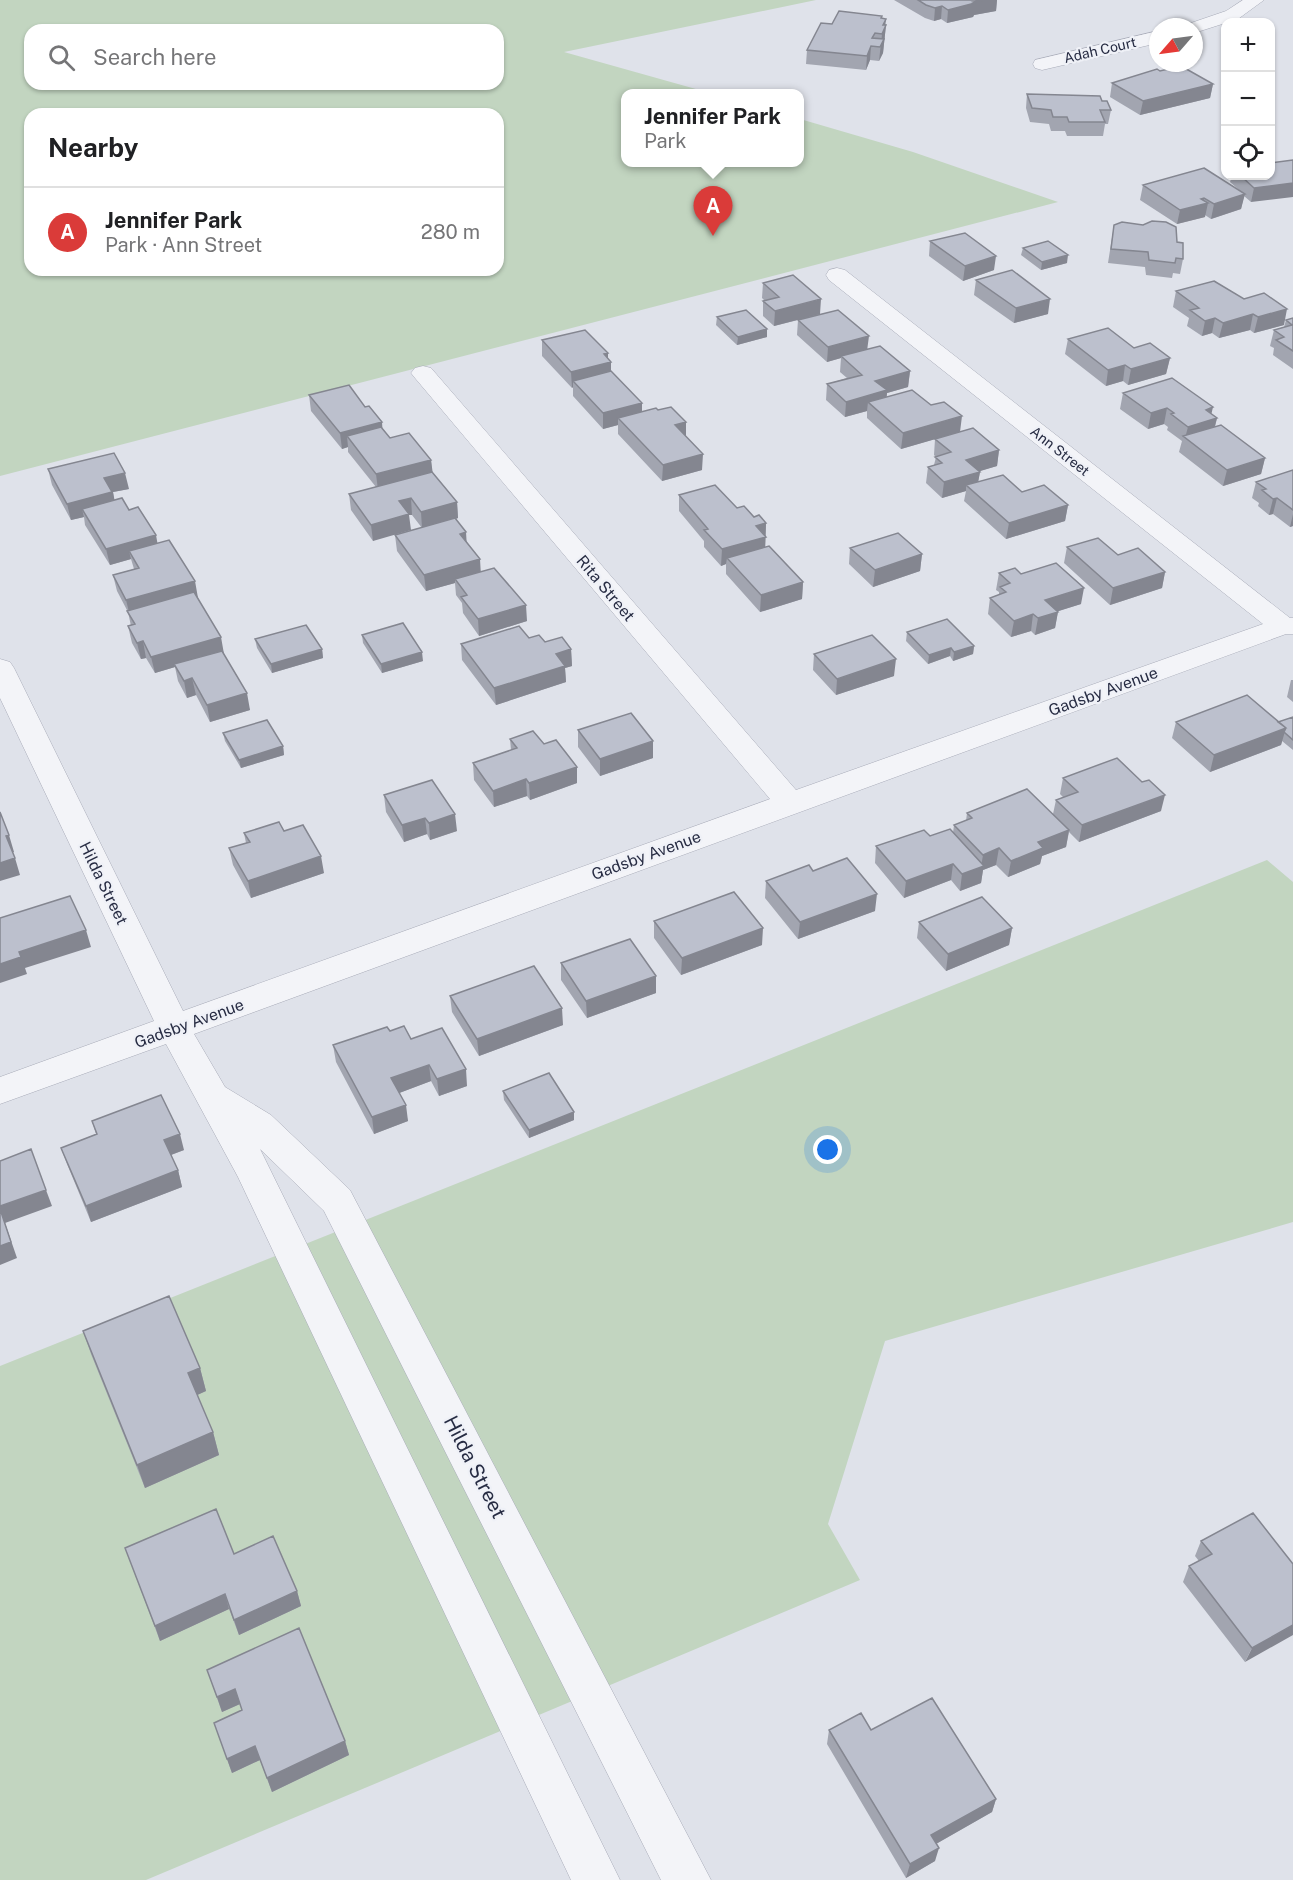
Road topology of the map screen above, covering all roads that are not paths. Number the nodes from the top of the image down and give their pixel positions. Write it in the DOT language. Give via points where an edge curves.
graph roads {
  1 [pos="1255,0"];
  2 [pos="1203,25"];
  3 [pos="1149,39"];
  4 [pos="1042,64"];
  5 [pos="837,275"];
  6 [pos="423,373"];
  7 [pos="1288,626"];
  8 [pos="0,668"];
  9 [pos="790,803"];
  10 [pos="174,1028"];
  11 [pos="0,1091"];
  12 [pos="212,1095"];
  13 [pos="596,1880"];
  14 [pos="687,1880"];
  1 -- 2 [label="street" via="1232,15"];
  3 -- 4 [label="street, Adah Court"];
  5 -- 7 [label="street, Ann Street"];
  6 -- 9 [label="street, Rita Street"];
  7 -- 9 [label="street, Gadsby Avenue"];
  8 -- 10 [label="street, Hilda Street"];
  9 -- 10 [label="street, Gadsby Avenue"];
  10 -- 11 [label="street, Gadsby Avenue"];
  10 -- 12 [label="street, Hilda Street"];
  12 -- 13 [label="street, Hilda Street" via="338,1341"];
  12 -- 14 [label="street, Hilda Street" via="258,1125 337,1201"];
}
